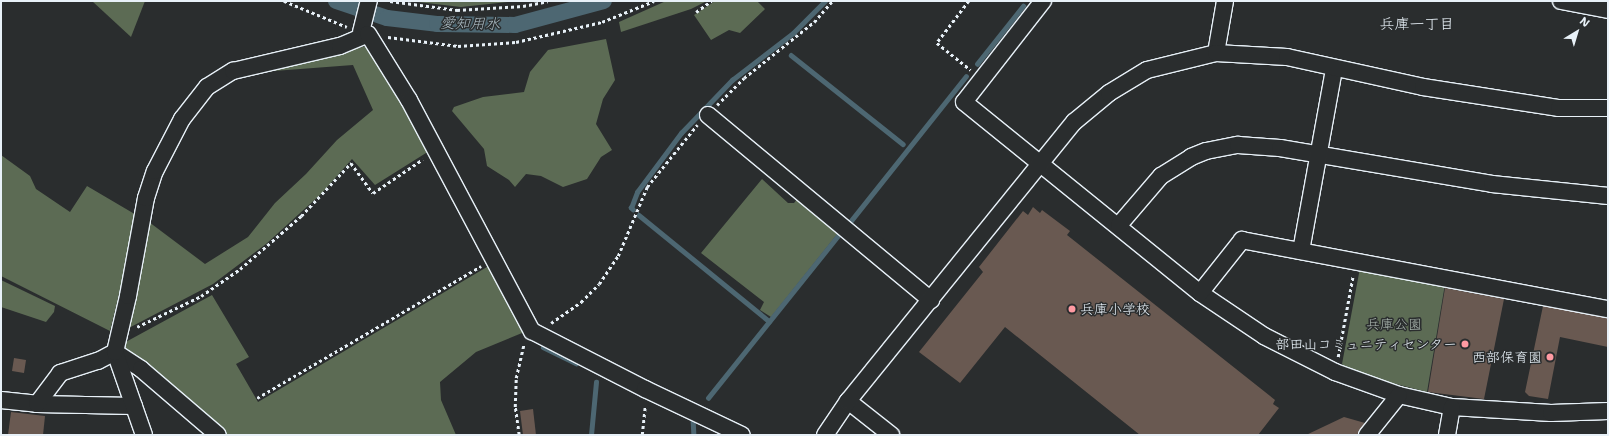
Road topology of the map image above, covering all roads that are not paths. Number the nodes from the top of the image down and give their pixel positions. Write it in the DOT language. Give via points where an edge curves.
graph roads {
  1 [pos="369,1"];
  2 [pos="1043,1"];
  3 [pos="1225,1"];
  4 [pos="1561,1"];
  5 [pos="1608,10"];
  6 [pos="364,33"];
  7 [pos="1216,53"];
  8 [pos="1334,69"];
  9 [pos="1608,108"];
  10 [pos="708,115"];
  11 [pos="1318,156"];
  12 [pos="1041,162"];
  13 [pos="1608,196"];
  14 [pos="1119,225"];
  15 [pos="1301,251"];
  16 [pos="1200,293"];
  17 [pos="931,300"];
  18 [pos="1608,309"];
  19 [pos="116,345"];
  20 [pos="1399,395"];
  21 [pos="1,400"];
  22 [pos="848,400"];
  23 [pos="37,404"];
  24 [pos="134,406"];
  25 [pos="1452,407"];
  26 [pos="1608,411"];
  27 [pos="144,435"];
  28 [pos="218,435"];
  29 [pos="742,435"];
  30 [pos="825,435"];
  31 [pos="891,435"];
  32 [pos="1367,435"];
  33 [pos="1447,435"];
  1 -- 6 [label="street"];
  2 -- 12 [label="street" via="964,102"];
  3 -- 7 [label="street"];
  4 -- 5 [label="street"];
  6 -- 19 [label="street" via="340,46 233,71 207,87 182,119 154,171 146,198"];
  6 -- 29 [label="street" via="409,100 532,330 541,337"];
  7 -- 8 [label="street" via="1287,57"];
  7 -- 12 [label="street" via="1170,63 1127,80 1074,122"];
  8 -- 9 [label="street" via="1423,87 1559,108"];
  8 -- 11 [label="street"];
  10 -- 17 [label="street"];
  11 -- 13 [label="street" via="1492,184"];
  11 -- 14 [label="street" via="1258,145 1238,145 1206,151 1191,157 1161,176"];
  11 -- 15 [label="street"];
  12 -- 14 [label="street"];
  12 -- 17 [label="street"];
  14 -- 16 [label="street"];
  15 -- 16 [label="street" via="1242,240"];
  15 -- 18 [label="street"];
  16 -- 20 [label="street" via="1264,336 1335,372"];
  17 -- 22 [label="street"];
  19 -- 23 [label="street" via="98,361 60,373"];
  19 -- 24 [label="street"];
  19 -- 28 [label="street"];
  20 -- 25 [label="street"];
  20 -- 32 [label="street"];
  21 -- 23 [label="street"];
  22 -- 30 [label="street"];
  22 -- 31 [label="street"];
  23 -- 24 [label="street"];
  24 -- 27 [label="street"];
  25 -- 26 [label="street" via="1551,413"];
  25 -- 33 [label="street"];
}
